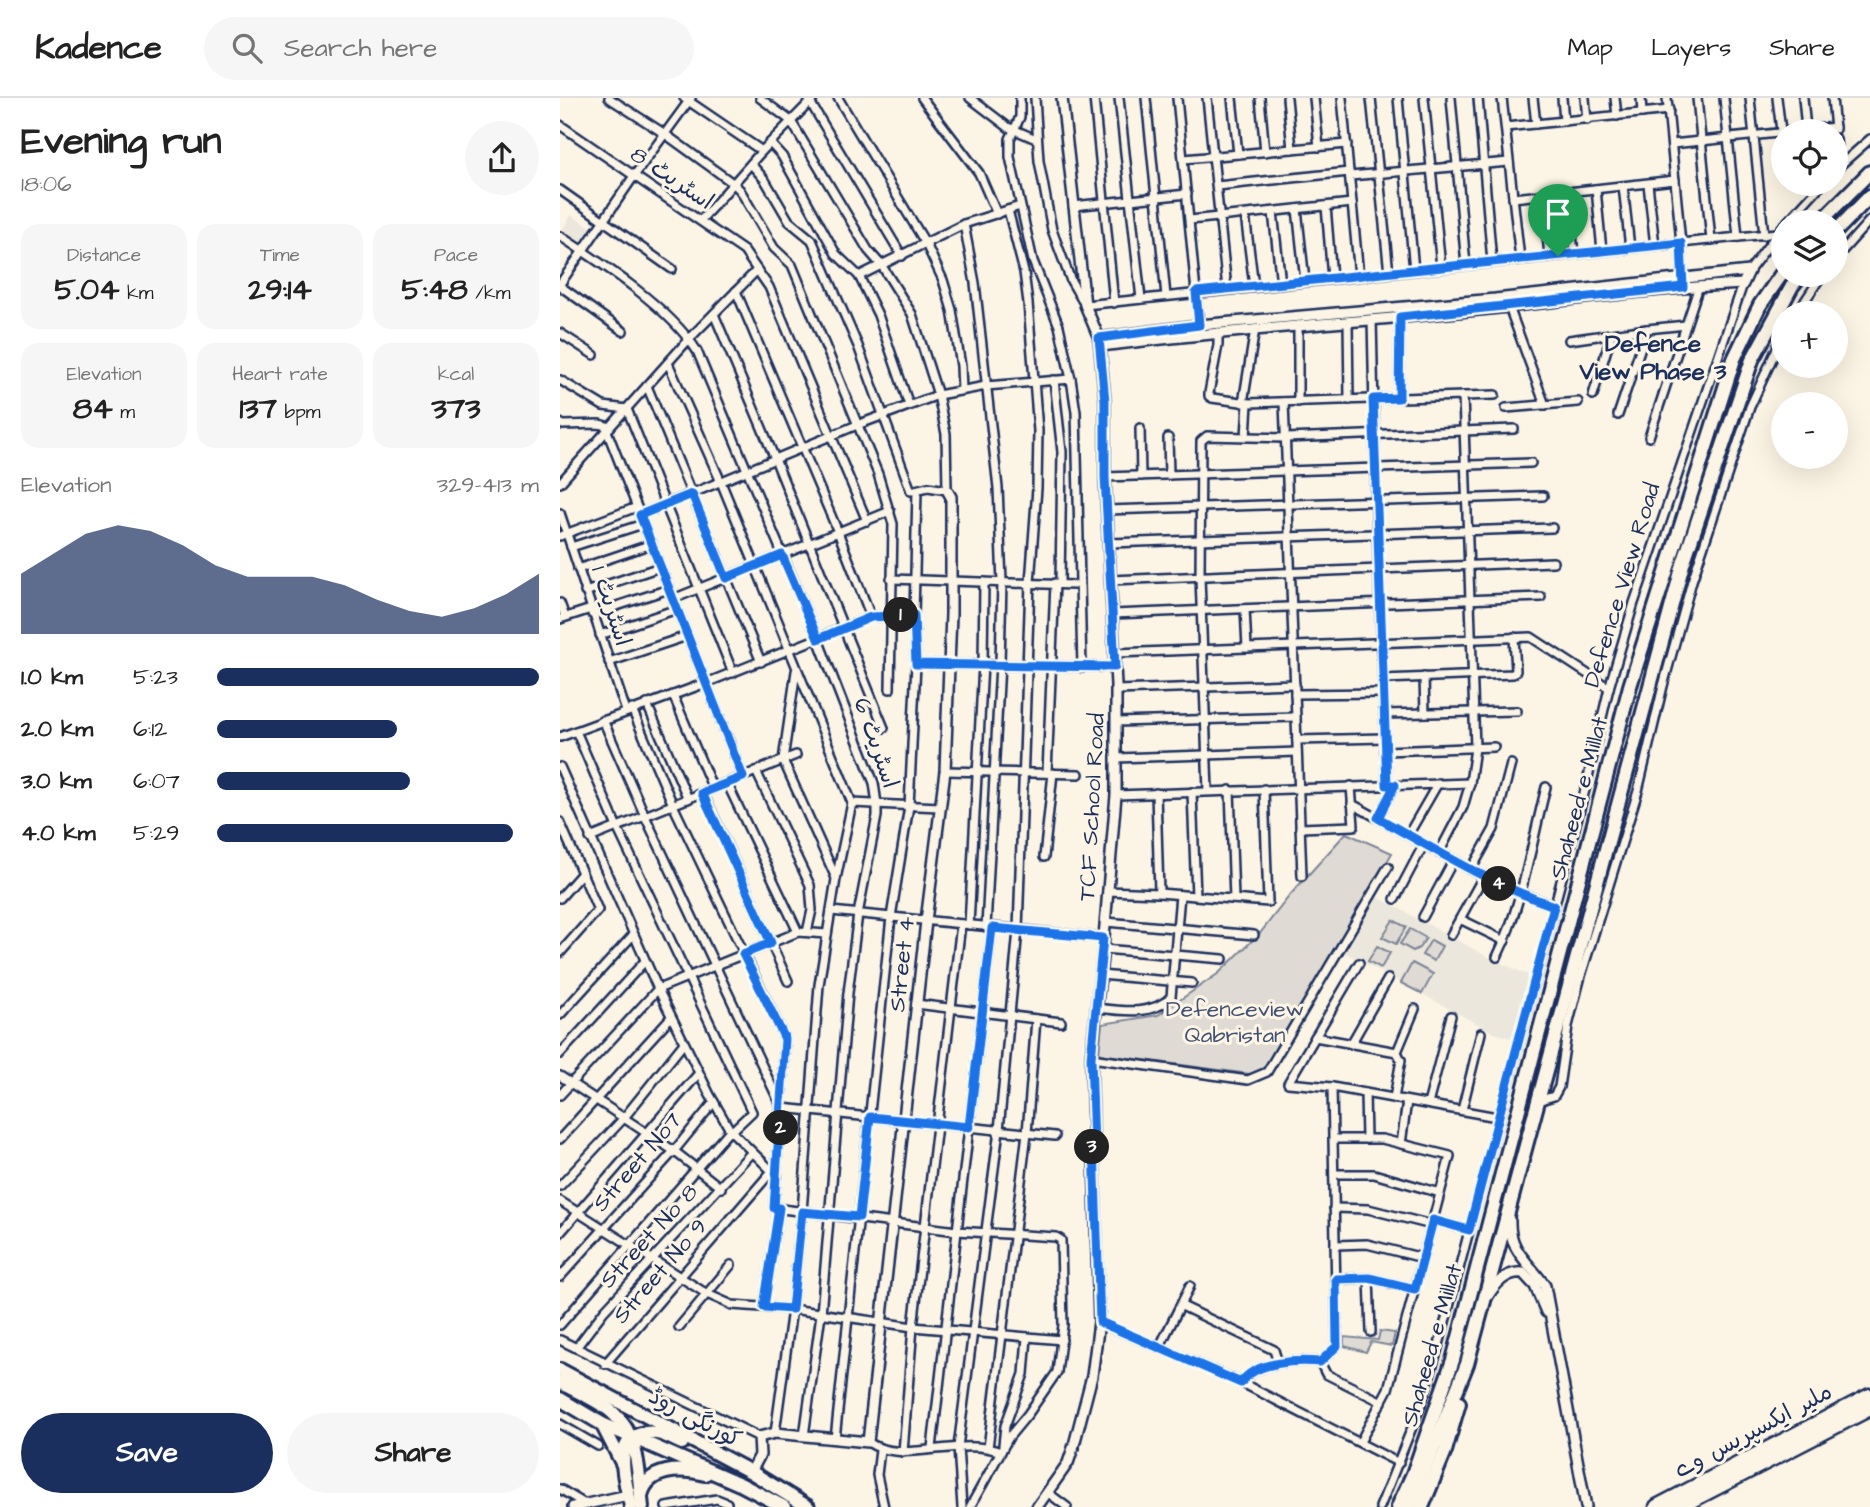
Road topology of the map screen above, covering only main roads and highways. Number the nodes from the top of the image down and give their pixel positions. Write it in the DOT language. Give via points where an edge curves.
graph roads {
  1 [pos="1870,172"];
  2 [pos="1870,196"];
  3 [pos="1832,210"];
  4 [pos="1848,219"];
  5 [pos="1772,287"];
  6 [pos="1791,287"];
  7 [pos="1466,1364"];
  8 [pos="560,1370"];
  9 [pos="560,1382"];
  10 [pos="1870,1396"];
  11 [pos="560,1399"];
  12 [pos="1870,1408"];
  13 [pos="602,1424"];
  14 [pos="632,1438"];
  15 [pos="703,1446"];
  16 [pos="628,1459"];
  17 [pos="742,1485"];
  18 [pos="632,1503"];
  19 [pos="784,1507"];
  20 [pos="808,1507"];
  21 [pos="1398,1507"];
  22 [pos="1410,1507"];
  23 [pos="1422,1507"];
  24 [pos="1657,1507"];
  25 [pos="1678,1507"];
  1 -- 3 [label="main road"];
  2 -- 4 [label="main road"];
  5 -- 21 [label="main road, Shaheed e Millat" via="1734,359 1630,685 1453,1360"];
  6 -- 7 [label="main road, Shaheed e Millat" via="1752,360 1683,564"];
  7 -- 22 [label="main road, Shaheed e Millat"];
  7 -- 23 [label="main road" via="1456,1418"];
  8 -- 15 [label="main road, کورنگی روڈ"];
  9 -- 14 [label="main road" via="611,1411"];
  10 -- 24 [label="highway, ملیر ایکسپریس وے"];
  11 -- 13 [label="main road, کورنگی روڈ"];
  12 -- 25 [label="highway, ملیر ایکسپریس وے"];
  13 -- 14 [label="main road, کورنگی روڈ"];
  13 -- 16 [label="main road"];
  14 -- 15 [label="main road" via="660,1434"];
  14 -- 16 [label="main road"];
  14 -- 17 [label="main road, کورنگی روڈ"];
  15 -- 20 [label="main road, کورنگی روڈ"];
  16 -- 18 [label="main road"];
  17 -- 18 [label="main road" via="696,1472 670,1471 647,1482"];
  17 -- 19 [label="main road, کورنگی روڈ"];
}
